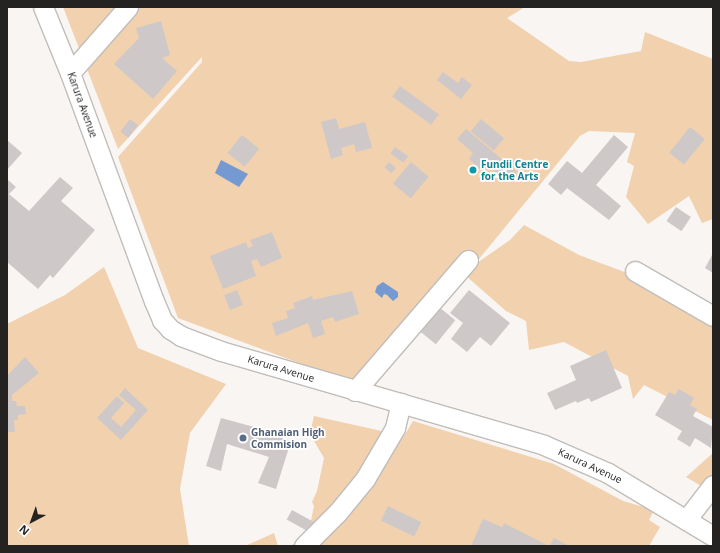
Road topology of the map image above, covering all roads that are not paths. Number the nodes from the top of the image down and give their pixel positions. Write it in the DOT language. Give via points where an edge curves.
graph roads {
  1 [pos="43,7"];
  2 [pos="128,7"];
  3 [pos="70,73"];
  4 [pos="468,260"];
  5 [pos="635,271"];
  6 [pos="713,316"];
  7 [pos="355,391"];
  8 [pos="401,403"];
  9 [pos="713,485"];
  10 [pos="686,520"];
  11 [pos="713,536"];
  12 [pos="304,546"];
  1 -- 3 [label="street, Karura Avenue"];
  2 -- 3 [label="street"];
  3 -- 7 [label="street, Karura Avenue" via="162,320 182,336 221,351"];
  4 -- 7 [label="street"];
  5 -- 6 [label="street"];
  7 -- 8 [label="street, Karura Avenue"];
  8 -- 10 [label="street, Karura Avenue" via="544,445 608,473"];
  8 -- 12 [label="street" via="396,428 364,480 338,512"];
  9 -- 10 [label="street"];
  10 -- 11 [label="street, Karura Avenue"];
}
